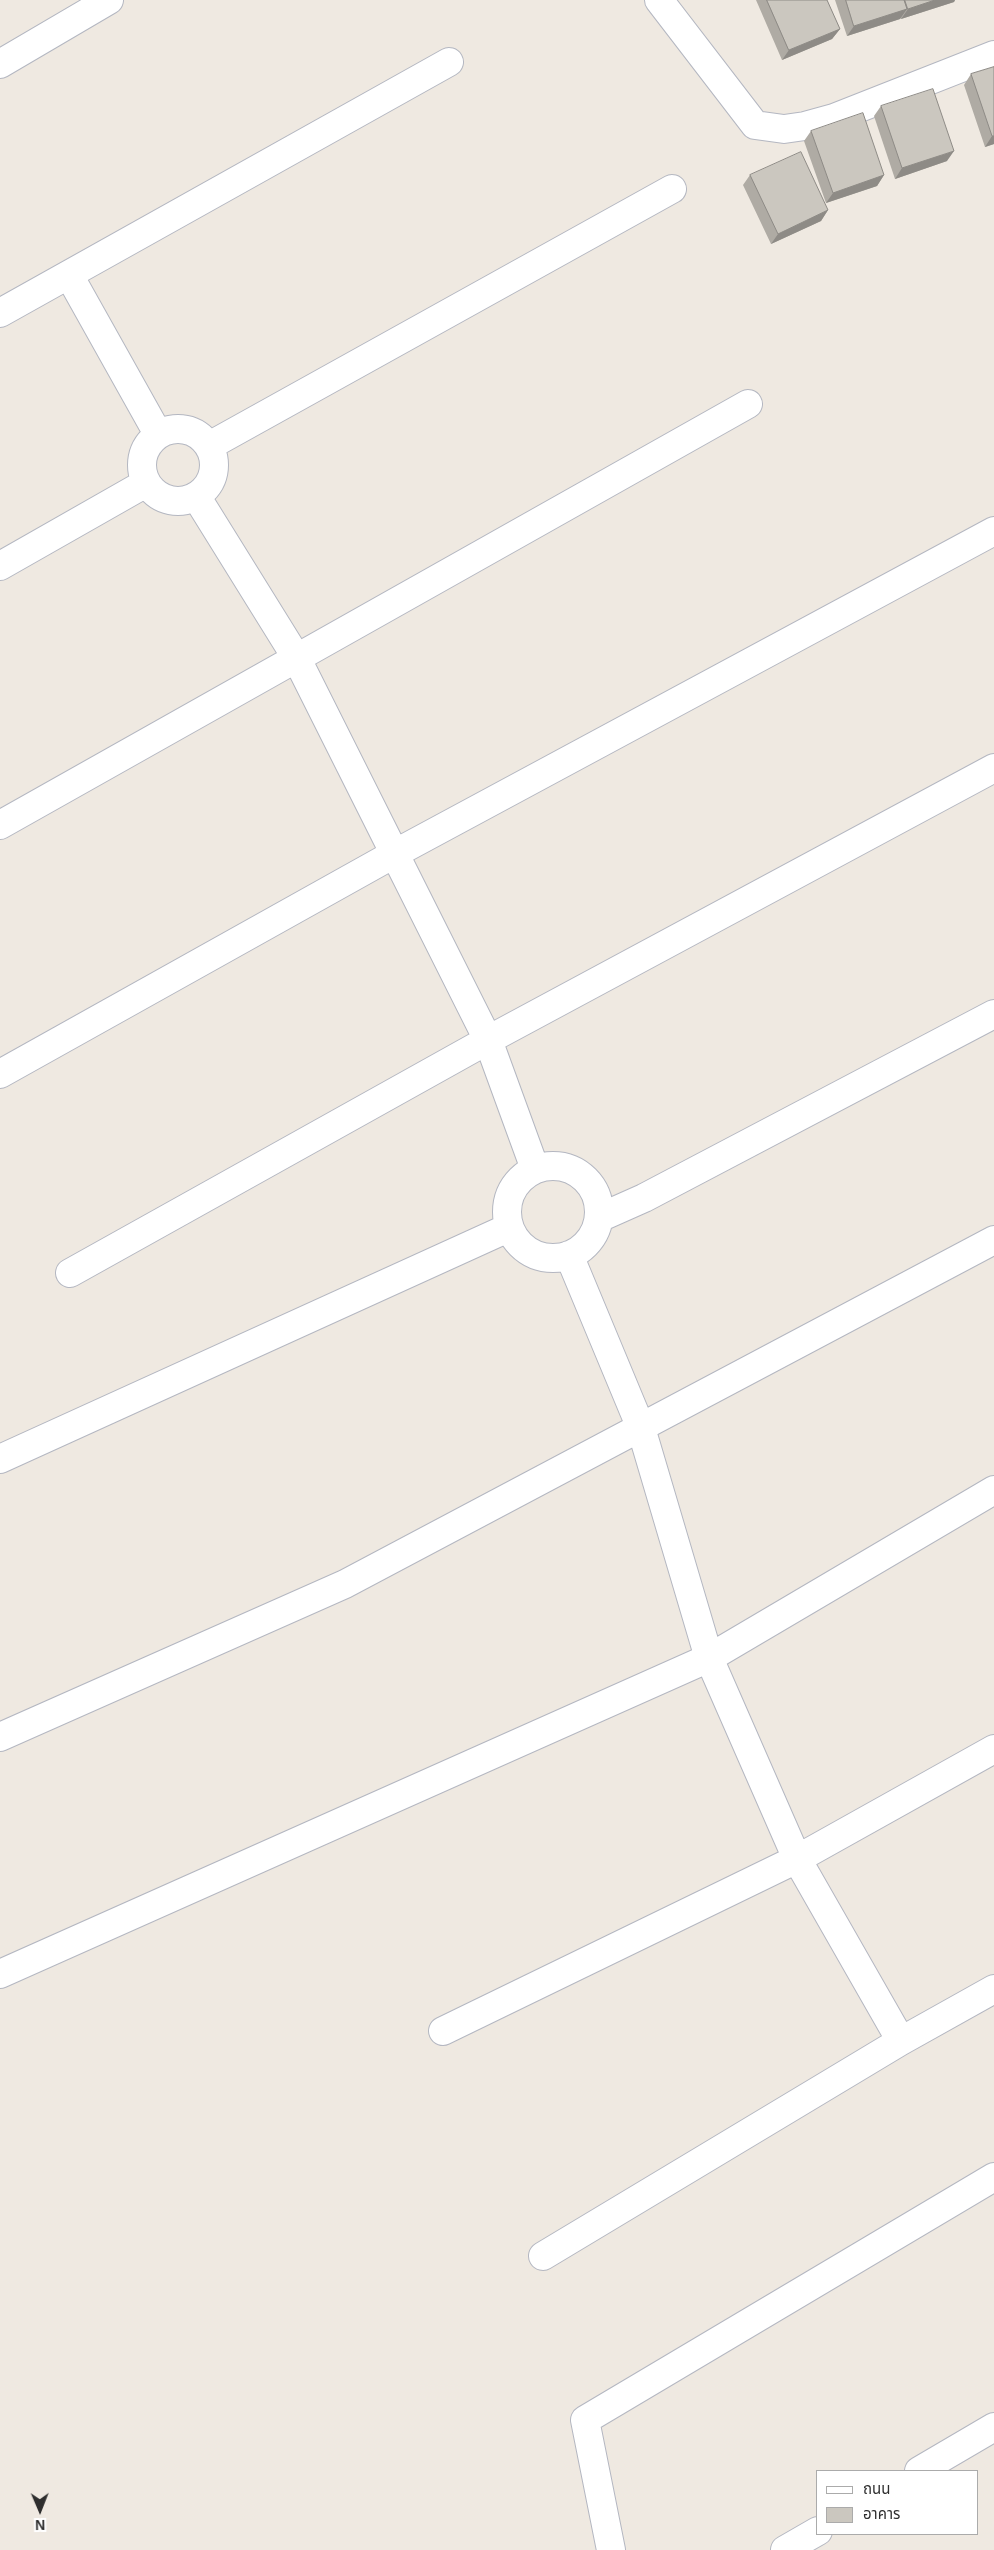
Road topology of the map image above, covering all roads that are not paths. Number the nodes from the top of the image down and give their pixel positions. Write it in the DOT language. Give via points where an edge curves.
graph roads {
  1 [pos="109,0"];
  2 [pos="660,0"];
  3 [pos="994,55"];
  4 [pos="449,62"];
  5 [pos="0,64"];
  6 [pos="672,189"];
  7 [pos="69,274"];
  8 [pos="0,313"];
  9 [pos="748,404"];
  10 [pos="158,434"];
  11 [pos="209,446"];
  12 [pos="146,483"];
  13 [pos="196,496"];
  14 [pos="994,531"];
  15 [pos="0,566"];
  16 [pos="296,657"];
  17 [pos="994,768"];
  18 [pos="0,825"];
  19 [pos="394,854"];
  20 [pos="994,1014"];
  21 [pos="488,1040"];
  22 [pos="0,1074"];
  23 [pos="535,1169"];
  24 [pos="599,1218"];
  25 [pos="508,1228"];
  26 [pos="994,1240"];
  27 [pos="569,1255"];
  28 [pos="70,1273"];
  29 [pos="640,1428"];
  30 [pos="0,1459"];
  31 [pos="994,1490"];
  32 [pos="709,1658"];
  33 [pos="0,1737"];
  34 [pos="994,1749"];
  35 [pos="796,1859"];
  36 [pos="0,1974"];
  37 [pos="994,1989"];
  38 [pos="443,2031"];
  39 [pos="900,2041"];
  40 [pos="994,2176"];
  41 [pos="543,2256"];
  42 [pos="994,2427"];
  43 [pos="921,2470"];
  44 [pos="816,2532"];
  45 [pos="611,2550"];
  46 [pos="785,2550"];
  1 -- 5 [label="street"];
  2 -- 3 [label="street" via="755,125 784,129 819,122"];
  4 -- 7 [label="street"];
  6 -- 11 [label="street"];
  7 -- 8 [label="street"];
  7 -- 10 [label="street"];
  9 -- 16 [label="street"];
  10 -- 11 [label="street" via="172,428 187,430 200,436"];
  10 -- 12 [label="street" via="148,443 142,456"];
  11 -- 13 [label="street" via="214,460 213,474 207,487"];
  12 -- 13 [label="street" via="156,494 169,500 182,501"];
  12 -- 15 [label="street"];
  13 -- 16 [label="street"];
  14 -- 19 [label="street"];
  16 -- 18 [label="street"];
  16 -- 19 [label="street"];
  17 -- 21 [label="street"];
  19 -- 21 [label="street"];
  19 -- 22 [label="street"];
  20 -- 24 [label="street" via="653,1193"];
  21 -- 23 [label="street"];
  21 -- 28 [label="street"];
  23 -- 24 [label="street" via="554,1165 573,1171 588,1182 597,1199"];
  23 -- 25 [label="street" via="516,1183 506,1204"];
  24 -- 27 [label="street" via="594,1234 584,1247"];
  25 -- 27 [label="street" via="518,1244 533,1255 551,1259"];
  25 -- 30 [label="street"];
  26 -- 29 [label="street"];
  27 -- 29 [label="street"];
  29 -- 32 [label="street"];
  29 -- 33 [label="street" via="345,1584"];
  31 -- 32 [label="street"];
  32 -- 35 [label="street"];
  32 -- 36 [label="street"];
  34 -- 35 [label="street"];
  35 -- 38 [label="street"];
  35 -- 39 [label="street"];
  37 -- 39 [label="street"];
  39 -- 41 [label="street"];
  40 -- 45 [label="street" via="585,2420"];
  42 -- 43 [label="street"];
  44 -- 46 [label="street"];
}
